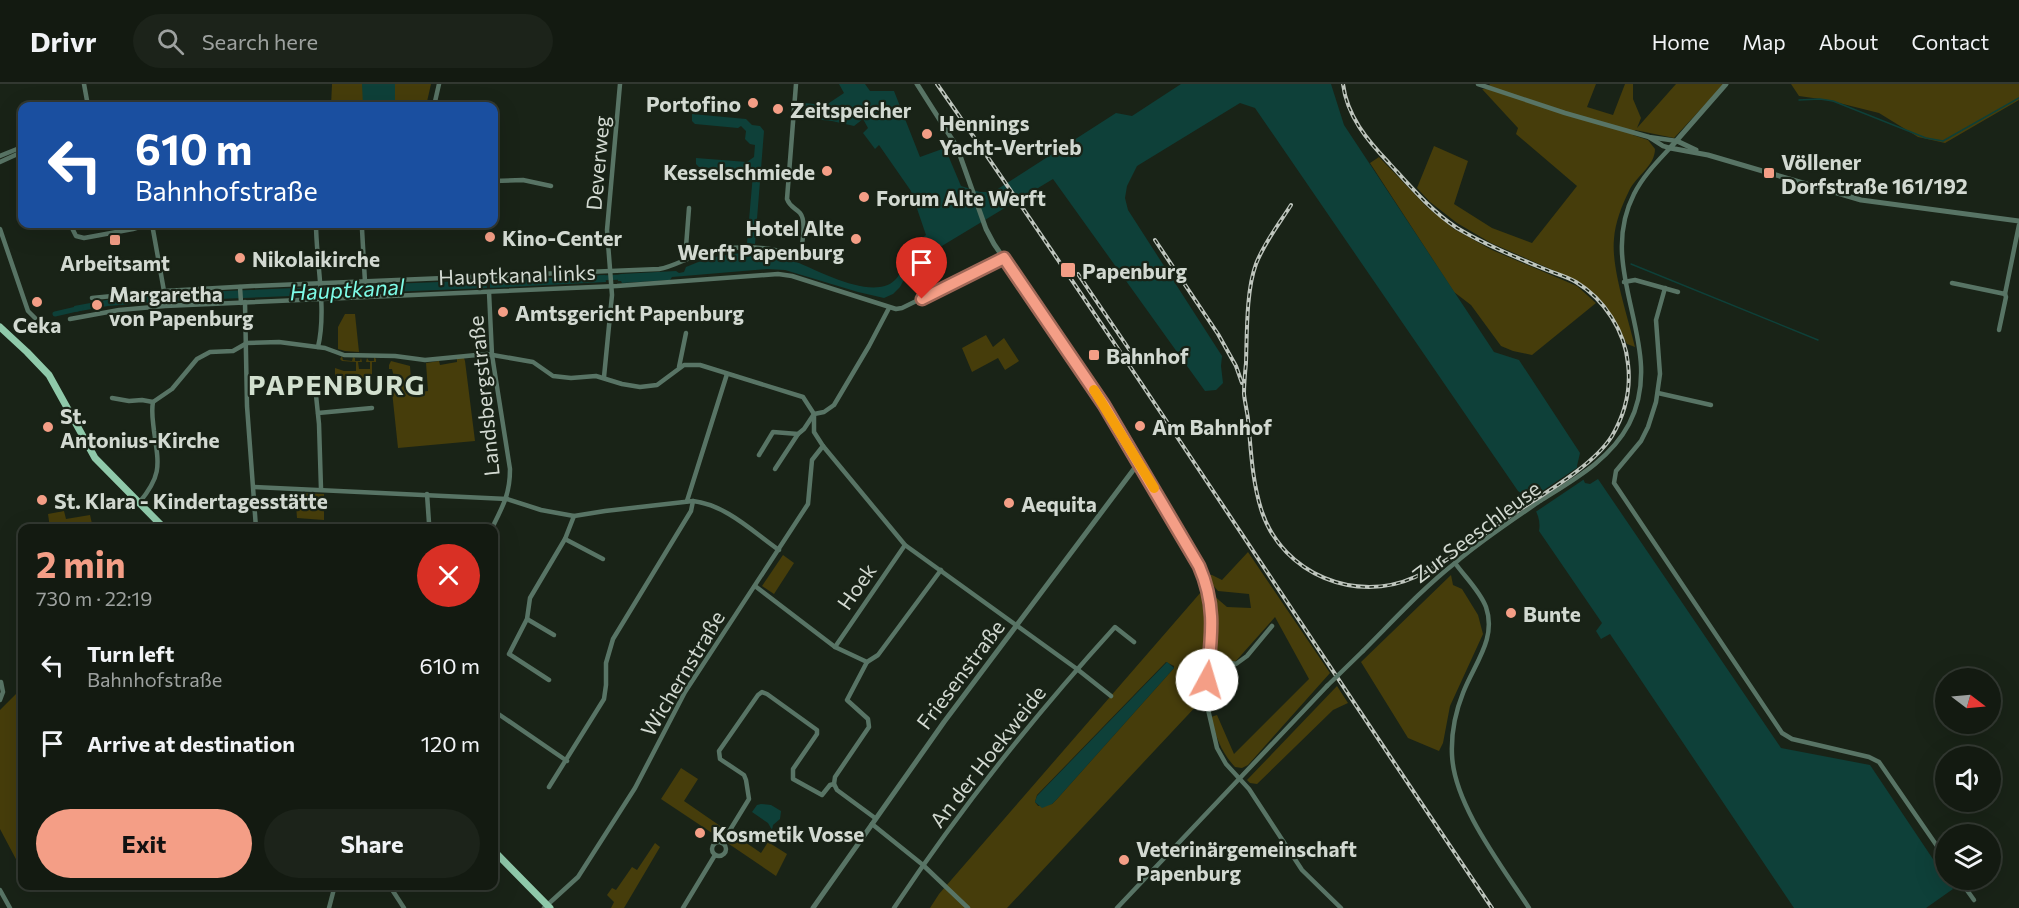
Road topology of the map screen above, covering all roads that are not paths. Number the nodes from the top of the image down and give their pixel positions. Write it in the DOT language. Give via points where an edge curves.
graph roads {
  1 [pos="84,84"];
  2 [pos="439,84"];
  3 [pos="620,84"];
  4 [pos="796,84"];
  5 [pos="917,84"];
  6 [pos="1479,84"];
  7 [pos="1726,84"];
  8 [pos="1486,85"];
  9 [pos="87,102"];
  10 [pos="435,102"];
  11 [pos="1649,137"];
  12 [pos="1677,141"];
  13 [pos="1670,148"];
  14 [pos="18,149"];
  15 [pos="1700,153"];
  16 [pos="18,154"];
  17 [pos="0,156"];
  18 [pos="0,162"];
  19 [pos="498,181"];
  20 [pos="551,186"];
  21 [pos="689,208"];
  22 [pos="2019,223"];
  23 [pos="72,228"];
  24 [pos="139,228"];
  25 [pos="151,228"];
  26 [pos="316,228"];
  27 [pos="362,228"];
  28 [pos="0,229"];
  29 [pos="1004,258"];
  30 [pos="685,260"];
  31 [pos="611,273"];
  32 [pos="365,282"];
  33 [pos="1624,282"];
  34 [pos="1952,283"];
  35 [pos="612,284"];
  36 [pos="320,285"];
  37 [pos="240,288"];
  38 [pos="1665,288"];
  39 [pos="164,291"];
  40 [pos="489,292"];
  41 [pos="1678,292"];
  42 [pos="2005,294"];
  43 [pos="320,297"];
  44 [pos="92,298"];
  45 [pos="242,301"];
  46 [pos="889,308"];
  47 [pos="35,318"];
  48 [pos="70,319"];
  49 [pos="0,327"];
  50 [pos="2000,330"];
  51 [pos="686,333"];
  52 [pos="247,343"];
  53 [pos="318,347"];
  54 [pos="492,355"];
  55 [pos="679,368"];
  56 [pos="727,374"];
  57 [pos="314,376"];
  58 [pos="604,377"];
  59 [pos="1658,393"];
  60 [pos="112,398"];
  61 [pos="153,402"];
  62 [pos="1712,405"];
  63 [pos="372,408"];
  64 [pos="318,413"];
  65 [pos="814,414"];
  66 [pos="798,434"];
  67 [pos="823,446"];
  68 [pos="759,454"];
  69 [pos="1140,465"];
  70 [pos="775,469"];
  71 [pos="254,487"];
  72 [pos="321,489"];
  73 [pos="427,494"];
  74 [pos="507,499"];
  75 [pos="690,501"];
  76 [pos="139,503"];
  77 [pos="574,516"];
  78 [pos="160,524"];
  79 [pos="256,524"];
  80 [pos="428,524"];
  81 [pos="494,524"];
  82 [pos="565,539"];
  83 [pos="905,545"];
  84 [pos="779,550"];
  85 [pos="603,559"];
  86 [pos="1455,563"];
  87 [pos="941,570"];
  88 [pos="755,586"];
  89 [pos="526,619"];
  90 [pos="1017,625"];
  91 [pos="1272,626"];
  92 [pos="554,635"];
  93 [pos="1134,642"];
  94 [pos="835,647"];
  95 [pos="1209,659"];
  96 [pos="867,662"];
  97 [pos="1077,669"];
  98 [pos="549,680"];
  99 [pos="1,682"];
  100 [pos="1111,696"];
  101 [pos="0,700"];
  102 [pos="498,714"];
  103 [pos="567,761"];
  104 [pos="1239,778"];
  105 [pos="834,784"];
  106 [pos="549,787"];
  107 [pos="873,821"];
  108 [pos="722,843"];
  109 [pos="1935,843"];
  110 [pos="498,855"];
  111 [pos="716,855"];
  112 [pos="923,865"];
  113 [pos="0,890"];
  114 [pos="334,890"];
  115 [pos="392,890"];
  116 [pos="1967,890"];
  117 [pos="1974,900"];
  118 [pos="547,907"];
  119 [pos="10,908"];
  120 [pos="329,908"];
  121 [pos="404,908"];
  122 [pos="683,908"];
  123 [pos="813,908"];
  124 [pos="894,908"];
  125 [pos="968,908"];
  126 [pos="1117,908"];
  127 [pos="1341,908"];
  128 [pos="1529,908"];
  1 -- 9 [label="street"];
  2 -- 10 [label="street"];
  3 -- 31 [label="street, Deverweg" via="607,230"];
  4 -- 30 [label="street" via="787,199 803,220 799,257 748,246"];
  5 -- 29 [label="street" via="957,147 986,229"];
  6 -- 8 [label="street"];
  7 -- 12 [label="street"];
  8 -- 11 [label="street"];
  11 -- 12 [label="street"];
  11 -- 13 [label="street"];
  12 -- 13 [label="street"];
  12 -- 15 [label="street"];
  13 -- 15 [label="street"];
  13 -- 33 [label="street, Zur Seeschleuse" via="1646,174 1626,213 1621,245"];
  14 -- 17 [label="street"];
  15 -- 22 [label="street" via="1861,200"];
  16 -- 18 [label="street"];
  19 -- 20 [label="street" via="523,180"];
  21 -- 30 [label="street"];
  22 -- 42 [label="street"];
  23 -- 24 [label="street" via="76,236 84,238"];
  25 -- 39 [label="street"];
  26 -- 36 [label="street"];
  27 -- 32 [label="street"];
  28 -- 47 [label="street" via="28,311"];
  29 -- 46 [label="street" via="902,308"];
  29 -- 69 [label="street"];
  30 -- 31 [label="street" via="667,268"];
  31 -- 32 [label="street"];
  31 -- 35 [label="street, Deverweg"];
  32 -- 36 [label="street"];
  33 -- 38 [label="street" via="1635,280"];
  33 -- 86 [label="street, Zur Seeschleuse" via="1642,358 1641,387 1623,435 1589,468"];
  34 -- 42 [label="street"];
  35 -- 40 [label="street, Hauptkanal links"];
  35 -- 46 [label="street, Hauptkanal links" via="778,274"];
  35 -- 58 [label="street, Deverweg"];
  36 -- 37 [label="street"];
  36 -- 43 [label="street"];
  37 -- 39 [label="street"];
  37 -- 45 [label="street"];
  38 -- 41 [label="street"];
  38 -- 59 [label="street" via="1656,320"];
  39 -- 44 [label="street"];
  40 -- 43 [label="street, Hauptkanal links"];
  40 -- 54 [label="street, Landsbergstraße"];
  42 -- 50 [label="street"];
  43 -- 45 [label="street, Hauptkanal links"];
  43 -- 53 [label="street"];
  45 -- 48 [label="street, Hauptkanal links" via="131,309"];
  45 -- 52 [label="street"];
  46 -- 65 [label="street" via="834,405"];
  49 -- 76 [label="main road" via="49,375 95,458"];
  51 -- 55 [label="street"];
  52 -- 53 [label="street"];
  52 -- 61 [label="street" via="233,351 210,352 197,359 172,389"];
  52 -- 71 [label="street"];
  53 -- 54 [label="street" via="344,355 424,360"];
  54 -- 58 [label="street" via="533,362 553,376"];
  54 -- 74 [label="street, Landsbergstraße" via="510,469"];
  55 -- 56 [label="street" via="700,365"];
  55 -- 58 [label="street" via="650,387 622,384"];
  56 -- 65 [label="street" via="803,397"];
  56 -- 75 [label="street"];
  57 -- 64 [label="street"];
  59 -- 62 [label="street"];
  59 -- 109 [label="street" via="1648,427 1616,471 1614,483 1782,733 1880,762"];
  60 -- 61 [label="street"];
  61 -- 76 [label="street" via="159,466 153,484"];
  63 -- 64 [label="street"];
  64 -- 72 [label="street"];
  65 -- 66 [label="street"];
  65 -- 67 [label="street" via="814,432"];
  66 -- 68 [label="street" via="776,430"];
  66 -- 70 [label="street"];
  67 -- 83 [label="street"];
  67 -- 84 [label="street, Wichernstraße" via="812,460 808,504"];
  69 -- 90 [label="street, Friesenstraße"];
  69 -- 95 [label="street" via="1205,580 1213,620"];
  71 -- 72 [label="street"];
  71 -- 79 [label="street"];
  72 -- 73 [label="street"];
  73 -- 74 [label="street"];
  73 -- 80 [label="street"];
  74 -- 77 [label="street"];
  74 -- 81 [label="street, Landsbergstraße"];
  75 -- 77 [label="street"];
  75 -- 84 [label="street" via="706,502 726,512"];
  75 -- 103 [label="street" via="691,511 613,639 606,663 604,699"];
  76 -- 78 [label="main road"];
  77 -- 82 [label="street"];
  82 -- 85 [label="street"];
  82 -- 89 [label="street" via="530,598"];
  83 -- 87 [label="street"];
  83 -- 94 [label="street, Hoek"];
  84 -- 88 [label="street, Wichernstraße"];
  86 -- 104 [label="street, Zur Seeschleuse, bridge"];
  86 -- 128 [label="street" via="1486,606 1490,632 1458,707 1453,728 1454,772 1470,815"];
  87 -- 90 [label="street"];
  87 -- 96 [label="street" via="878,655"];
  88 -- 94 [label="street"];
  88 -- 118 [label="street, Wichernstraße" via="685,692 635,788 578,877"];
  89 -- 92 [label="street"];
  89 -- 98 [label="street" via="509,654"];
  90 -- 97 [label="street"];
  90 -- 107 [label="street, Friesenstraße"];
  91 -- 95 [label="street" via="1236,664"];
  93 -- 97 [label="street, An der Hoekweide" via="1115,627"];
  94 -- 96 [label="street"];
  95 -- 104 [label="street" via="1207,705 1211,730 1226,764"];
  96 -- 105 [label="street" via="847,700 868,719 868,727"];
  97 -- 100 [label="street"];
  97 -- 112 [label="street, An der Hoekweide"];
  99 -- 101 [label="street"];
  102 -- 103 [label="street"];
  103 -- 106 [label="street"];
  104 -- 126 [label="street, Zur Seeschleuse"];
  104 -- 127 [label="street" via="1302,870"];
  105 -- 107 [label="street"];
  105 -- 108 [label="street" via="822,795 793,779 793,769 817,730 762,692 719,751 720,759 744,775 749,794"];
  107 -- 112 [label="street"];
  107 -- 123 [label="street, Friesenstraße"];
  108 -- 111 [label="street" via="725,852"];
  108 -- 111 [label="street" via="713,845"];
  110 -- 118 [label="main road"];
  111 -- 122 [label="street"];
  112 -- 124 [label="street, An der Hoekweide"];
  112 -- 125 [label="street"];
  113 -- 119 [label="street"];
  114 -- 120 [label="street"];
  115 -- 121 [label="street"];
  116 -- 117 [label="street"];
}
